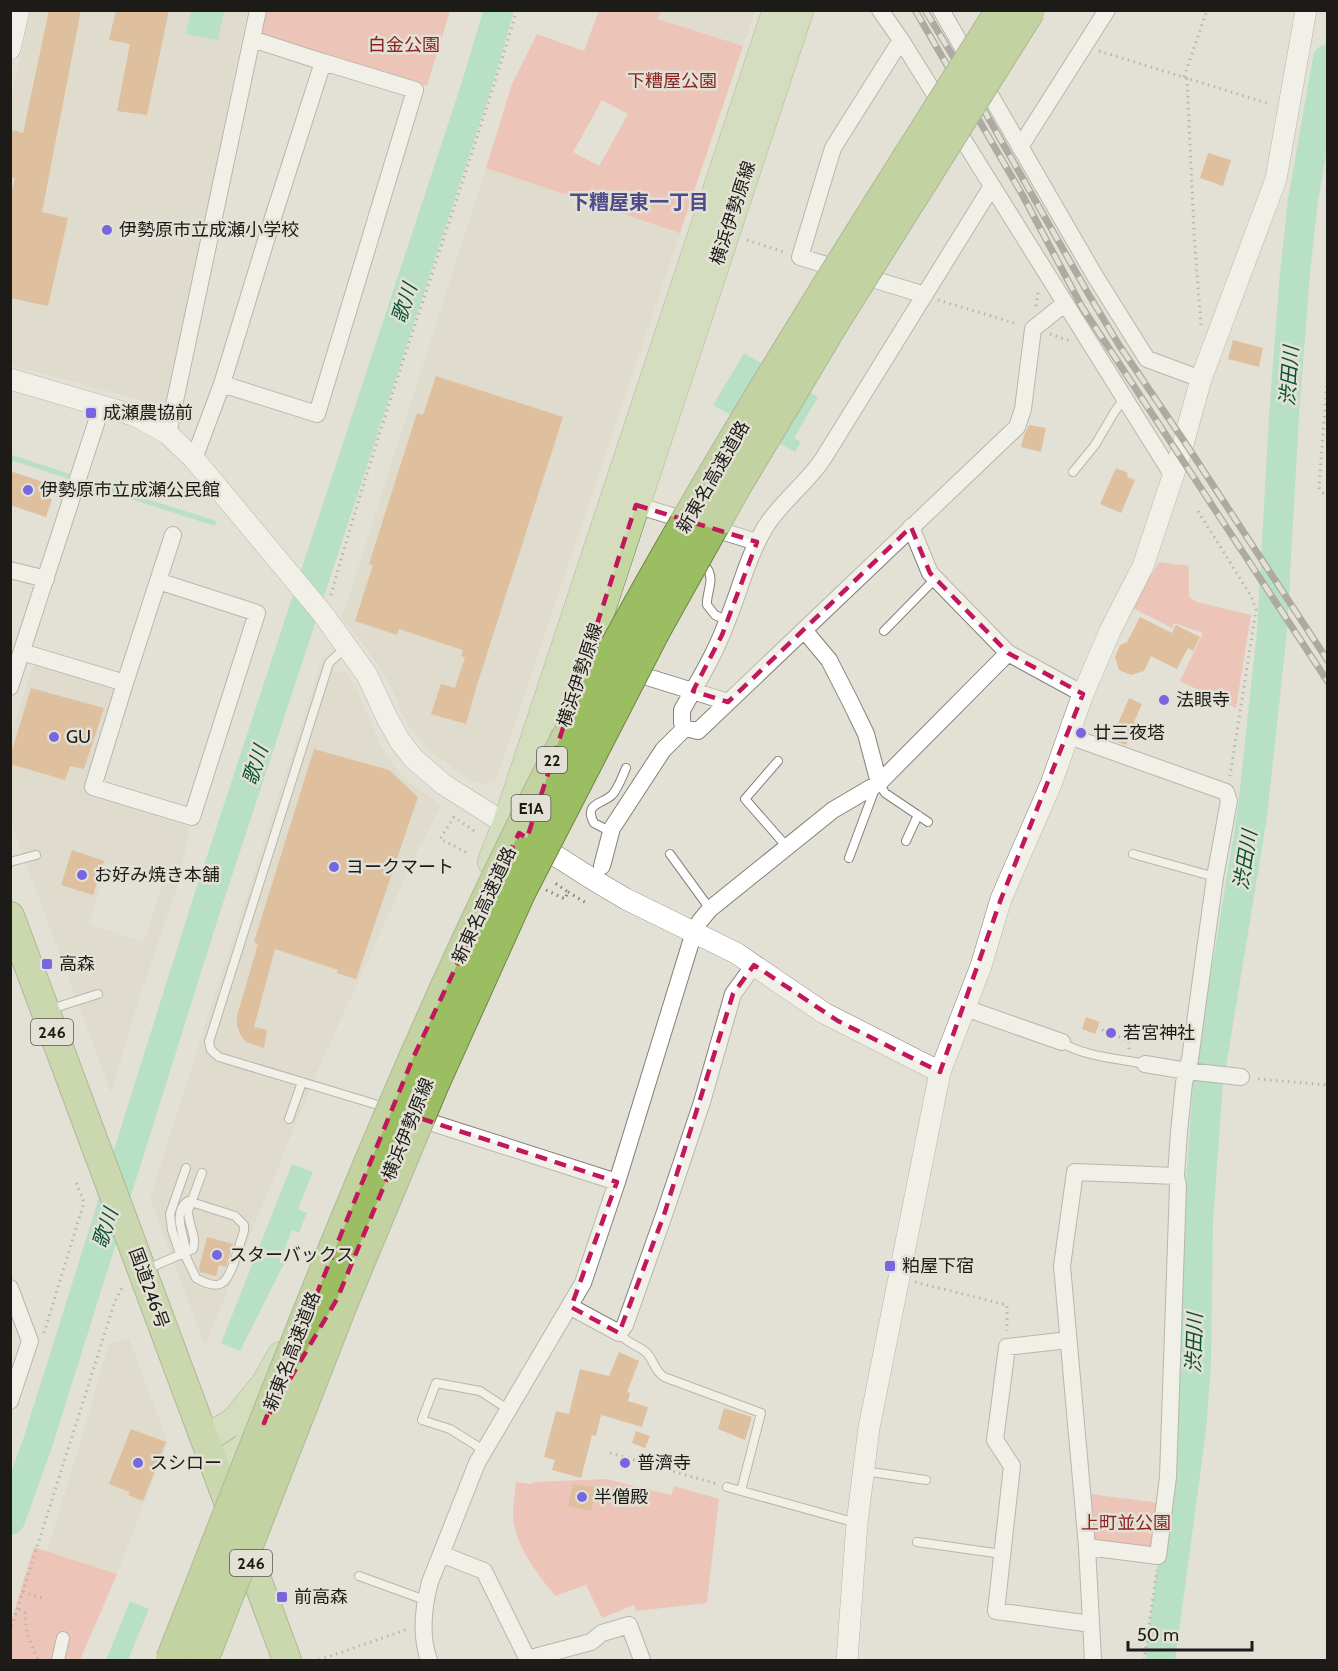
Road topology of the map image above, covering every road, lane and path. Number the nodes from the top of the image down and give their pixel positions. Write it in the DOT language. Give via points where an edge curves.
graph roads {
  1 [pos="20,10"];
  2 [pos="258,10"];
  3 [pos="517,10"];
  4 [pos="776,10"];
  5 [pos="800,10"];
  6 [pos="880,10"];
  7 [pos="941,10"];
  8 [pos="1001,10"];
  9 [pos="1030,10"];
  10 [pos="1107,10"];
  11 [pos="1207,10"];
  12 [pos="1306,10"];
  13 [pos="252,39"];
  14 [pos="901,40"];
  15 [pos="1086,44"];
  16 [pos="10,49"];
  17 [pos="324,62"];
  18 [pos="1186,78"];
  19 [pos="1289,110"];
  20 [pos="1020,147"];
  21 [pos="992,186"];
  22 [pos="740,238"];
  23 [pos="800,256"];
  24 [pos="1041,264"];
  25 [pos="925,296"];
  26 [pos="1064,304"];
  27 [pos="1033,329"];
  28 [pos="1087,341"];
  29 [pos="1209,358"];
  30 [pos="1328,368"];
  31 [pos="10,379"];
  32 [pos="1201,379"];
  33 [pos="222,384"];
  34 [pos="1124,399"];
  35 [pos="102,405"];
  36 [pos="168,434"];
  37 [pos="194,459"];
  38 [pos="1073,472"];
  39 [pos="1173,476"];
  40 [pos="1328,494"];
  41 [pos="636,505"];
  42 [pos="1198,511"];
  43 [pos="911,527"];
  44 [pos="173,535"];
  45 [pos="757,542"];
  46 [pos="706,567"];
  47 [pos="10,570"];
  48 [pos="46,579"];
  49 [pos="935,579"];
  50 [pos="158,581"];
  51 [pos="324,616"];
  52 [pos="728,621"];
  53 [pos="804,630"];
  54 [pos="884,631"];
  55 [pos="347,646"];
  56 [pos="22,652"];
  57 [pos="1008,653"];
  58 [pos="586,657"];
  59 [pos="125,683"];
  60 [pos="10,687"];
  61 [pos="693,691"];
  62 [pos="1083,694"];
  63 [pos="728,702"];
  64 [pos="685,728"];
  65 [pos="1069,736"];
  66 [pos="778,760"];
  67 [pos="626,768"];
  68 [pos="878,784"];
  69 [pos="1226,792"];
  70 [pos="918,815"];
  71 [pos="928,822"];
  72 [pos="516,831"];
  73 [pos="476,832"];
  74 [pos="611,832"];
  75 [pos="906,841"];
  76 [pos="787,847"];
  77 [pos="466,852"];
  78 [pos="670,854"];
  79 [pos="1133,854"];
  80 [pos="36,855"];
  81 [pos="849,858"];
  82 [pos="10,862"];
  83 [pos="602,866"];
  84 [pos="1215,876"];
  85 [pos="548,879"];
  86 [pos="542,888"];
  87 [pos="568,892"];
  88 [pos="588,904"];
  89 [pos="710,909"];
  90 [pos="10,916"];
  91 [pos="694,932"];
  92 [pos="754,964"];
  93 [pos="98,994"];
  94 [pos="965,1008"];
  95 [pos="45,1011"];
  96 [pos="1101,1030"];
  97 [pos="1062,1042"];
  98 [pos="1137,1062"];
  99 [pos="1190,1071"];
  100 [pos="940,1072"];
  101 [pos="1241,1077"];
  102 [pos="302,1082"];
  103 [pos="1328,1085"];
  104 [pos="403,1113"];
  105 [pos="289,1119"];
  106 [pos="186,1168"];
  107 [pos="202,1173"];
  108 [pos="1176,1176"];
  109 [pos="75,1180"];
  110 [pos="617,1182"];
  111 [pos="192,1202"];
  112 [pos="183,1253"];
  113 [pos="897,1278"];
  114 [pos="132,1280"];
  115 [pos="10,1288"];
  116 [pos="570,1307"];
  117 [pos="619,1333"];
  118 [pos="1068,1340"];
  119 [pos="41,1343"];
  120 [pos="1007,1347"];
  121 [pos="10,1401"];
  122 [pos="510,1410"];
  123 [pos="205,1439"];
  124 [pos="485,1451"];
  125 [pos="610,1453"];
  126 [pos="216,1466"];
  127 [pos="862,1471"];
  128 [pos="926,1480"];
  129 [pos="727,1487"];
  130 [pos="741,1491"];
  131 [pos="857,1523"];
  132 [pos="916,1542"];
  133 [pos="1087,1547"];
  134 [pos="441,1554"];
  135 [pos="1002,1554"];
  136 [pos="1158,1556"];
  137 [pos="359,1576"];
  138 [pos="371,1580"];
  139 [pos="368,1591"];
  140 [pos="23,1592"];
  141 [pos="42,1598"];
  142 [pos="425,1600"];
  143 [pos="18,1608"];
  144 [pos="423,1623"];
  145 [pos="1091,1624"];
  146 [pos="10,1632"];
  147 [pos="63,1638"];
  148 [pos="38,1660"];
  149 [pos="58,1660"];
  150 [pos="171,1660"];
  151 [pos="203,1660"];
  152 [pos="287,1660"];
  153 [pos="319,1660"];
  154 [pos="429,1660"];
  155 [pos="527,1660"];
  156 [pos="642,1660"];
  157 [pos="848,1660"];
  158 [pos="1093,1660"];
  159 [pos="1144,1660"];
  1 -- 16 [label="street"];
  2 -- 13 [label="street"];
  3 -- 51 [label="path" via="361,488"];
  4 -- 72 [label="main road, 横浜伊勢原線 / 22"];
  5 -- 41 [label="main road, 横浜伊勢原線 / 22"];
  6 -- 14 [label="street"];
  7 -- 20 [label="street"];
  8 -- 150 [label="highway, 新東名高速道路 / E1A, bridge" via="714,473 626,627 496,877 400,1087"];
  9 -- 151 [label="highway, 新東名高速道路 / E1A, bridge" via="736,486 650,640 519,893 345,1298"];
  10 -- 15 [label="street"];
  11 -- 18 [label="path"];
  12 -- 19 [label="street"];
  13 -- 17 [label="street"];
  13 -- 36 [label="street"];
  14 -- 21 [label="street"];
  14 -- 23 [label="street" via="833,148"];
  15 -- 18 [label="path"];
  15 -- 20 [label="street"];
  17 -- 33 [label="street"];
  17 -- 33 [label="street" via="415,90 317,414"];
  18 -- 19 [label="path"];
  18 -- 29 [label="path" via="1203,348"];
  19 -- 29 [label="street" via="1276,179"];
  20 -- 32 [label="street" via="1147,359"];
  21 -- 24 [label="street"];
  21 -- 25 [label="street"];
  22 -- 23 [label="path"];
  23 -- 25 [label="street"];
  24 -- 26 [label="street"];
  24 -- 27 [label="path"];
  25 -- 27 [label="path"];
  25 -- 45 [label="street" via="815,470 776,512"];
  26 -- 27 [label="street"];
  26 -- 28 [label="street"];
  27 -- 28 [label="path" via="1075,342"];
  27 -- 43 [label="street" via="1023,409 1017,427"];
  28 -- 34 [label="street"];
  29 -- 32 [label="street"];
  30 -- 40 [label="path" via="1319,488"];
  31 -- 35 [label="street"];
  32 -- 39 [label="street"];
  33 -- 37 [label="street"];
  34 -- 38 [label="lane"];
  34 -- 39 [label="street"];
  35 -- 36 [label="street" via="136,416"];
  35 -- 48 [label="street"];
  36 -- 37 [label="street"];
  37 -- 51 [label="street"];
  39 -- 62 [label="street" via="1143,566"];
  41 -- 45 [label="street"];
  41 -- 58 [label="main road, 横浜伊勢原線 / 22"];
  42 -- 69 [label="path" via="1256,610"];
  43 -- 49 [label="street"];
  43 -- 53 [label="street"];
  44 -- 50 [label="street"];
  45 -- 52 [label="street"];
  46 -- 52 [label="lane" via="711,574 707,605 715,615"];
  47 -- 48 [label="street"];
  48 -- 56 [label="street"];
  49 -- 54 [label="lane"];
  49 -- 57 [label="street"];
  50 -- 59 [label="street"];
  50 -- 59 [label="street" via="257,613 192,817 93,787"];
  51 -- 55 [label="street"];
  52 -- 61 [label="street"];
  53 -- 63 [label="street"];
  53 -- 68 [label="street" via="829,660 854,709 866,735"];
  55 -- 72 [label="street" via="368,675 387,718 413,758 443,784"];
  55 -- 102 [label="lane" via="329,663 209,1042 219,1057"];
  56 -- 59 [label="street"];
  56 -- 60 [label="street"];
  57 -- 62 [label="street"];
  57 -- 68 [label="street"];
  58 -- 61 [label="street"];
  58 -- 72 [label="main road, 横浜伊勢原線 / 22"];
  61 -- 63 [label="street"];
  61 -- 64 [label="street" via="681,716"];
  62 -- 65 [label="street"];
  63 -- 64 [label="street" via="698,731"];
  64 -- 74 [label="street" via="663,750"];
  65 -- 69 [label="street"];
  65 -- 94 [label="street" via="1001,899"];
  66 -- 76 [label="lane" via="745,800"];
  67 -- 74 [label="lane" via="614,793 598,802 591,812 594,823"];
  68 -- 70 [label="lane"];
  68 -- 76 [label="street" via="833,810"];
  68 -- 81 [label="lane"];
  69 -- 84 [label="street" via="1229,801"];
  70 -- 71 [label="lane"];
  70 -- 75 [label="lane"];
  72 -- 91 [label="street" via="617,894"];
  72 -- 104 [label="main road, 横浜伊勢原線 / 22"];
  73 -- 77 [label="path" via="454,817 440,839"];
  74 -- 83 [label="street"];
  76 -- 89 [label="street"];
  78 -- 89 [label="lane"];
  79 -- 84 [label="lane"];
  80 -- 82 [label="lane"];
  84 -- 99 [label="street"];
  85 -- 87 [label="path"];
  86 -- 87 [label="path" via="565,899"];
  87 -- 88 [label="path"];
  89 -- 91 [label="street"];
  90 -- 95 [label="highway, 国道246号 / 246"];
  91 -- 92 [label="street"];
  91 -- 110 [label="street"];
  92 -- 100 [label="street" via="838,1021"];
  92 -- 117 [label="street" via="733,994 664,1215"];
  93 -- 95 [label="lane"];
  94 -- 97 [label="street"];
  94 -- 100 [label="street"];
  95 -- 114 [label="highway, 国道246号 / 246" via="131,1241"];
  96 -- 98 [label="path" via="1129,1041"];
  97 -- 98 [label="lane" via="1088,1053"];
  98 -- 99 [label="street"];
  99 -- 101 [label="street"];
  99 -- 108 [label="street" via="1180,1122"];
  100 -- 113 [label="street"];
  101 -- 103 [label="path"];
  102 -- 104 [label="lane"];
  102 -- 105 [label="lane"];
  104 -- 110 [label="street"];
  104 -- 123 [label="main road, 横浜伊勢原線 / 22" via="318,1292 265,1383 234,1421"];
  104 -- 126 [label="main road, 横浜伊勢原線 / 22" via="337,1299 282,1398 244,1448"];
  106 -- 112 [label="lane" via="170,1214 172,1230"];
  107 -- 111 [label="lane"];
  108 -- 118 [label="street" via="1075,1172 1062,1266"];
  108 -- 136 [label="street" via="1168,1477"];
  109 -- 119 [label="path" via="84,1202"];
  110 -- 116 [label="street" via="584,1283"];
  111 -- 112 [label="lane" via="188,1216 195,1242 193,1249"];
  111 -- 112 [label="lane" via="235,1216 241,1220 244,1231 229,1274 221,1284 215,1286 196,1278"];
  112 -- 114 [label="lane"];
  113 -- 120 [label="path" via="1006,1305"];
  113 -- 127 [label="street"];
  114 -- 123 [label="highway, 国道246号 / 246"];
  114 -- 140 [label="path" via="115,1301"];
  115 -- 121 [label="street" via="30,1341"];
  116 -- 117 [label="street"];
  116 -- 122 [label="street"];
  117 -- 130 [label="lane" via="623,1340 650,1356 664,1377 761,1413"];
  118 -- 120 [label="street"];
  118 -- 133 [label="street"];
  120 -- 135 [label="street" via="995,1440 1012,1466"];
  122 -- 124 [label="street"];
  122 -- 124 [label="lane" via="480,1390 436,1383 422,1420 450,1429"];
  123 -- 126 [label="highway, 国道246号 / 246"];
  124 -- 134 [label="street"];
  125 -- 129 [label="path"];
  126 -- 152 [label="highway, 国道246号 / 246"];
  127 -- 128 [label="lane"];
  127 -- 131 [label="street"];
  129 -- 130 [label="lane"];
  130 -- 131 [label="lane"];
  131 -- 157 [label="street"];
  132 -- 135 [label="lane"];
  133 -- 136 [label="street"];
  133 -- 145 [label="street"];
  134 -- 142 [label="street"];
  134 -- 155 [label="street" via="484,1571"];
  135 -- 145 [label="street" via="996,1611"];
  136 -- 159 [label="path"];
  137 -- 138 [label="lane"];
  138 -- 139 [label="lane"];
  138 -- 142 [label="lane"];
  140 -- 141 [label="path"];
  140 -- 143 [label="path"];
  142 -- 144 [label="street"];
  143 -- 146 [label="path"];
  143 -- 148 [label="path" via="26,1613 27,1634"];
  144 -- 153 [label="path"];
  144 -- 154 [label="street"];
  145 -- 158 [label="street"];
  147 -- 149 [label="street"];
  155 -- 156 [label="street" via="591,1642 602,1633 629,1625"];
}
